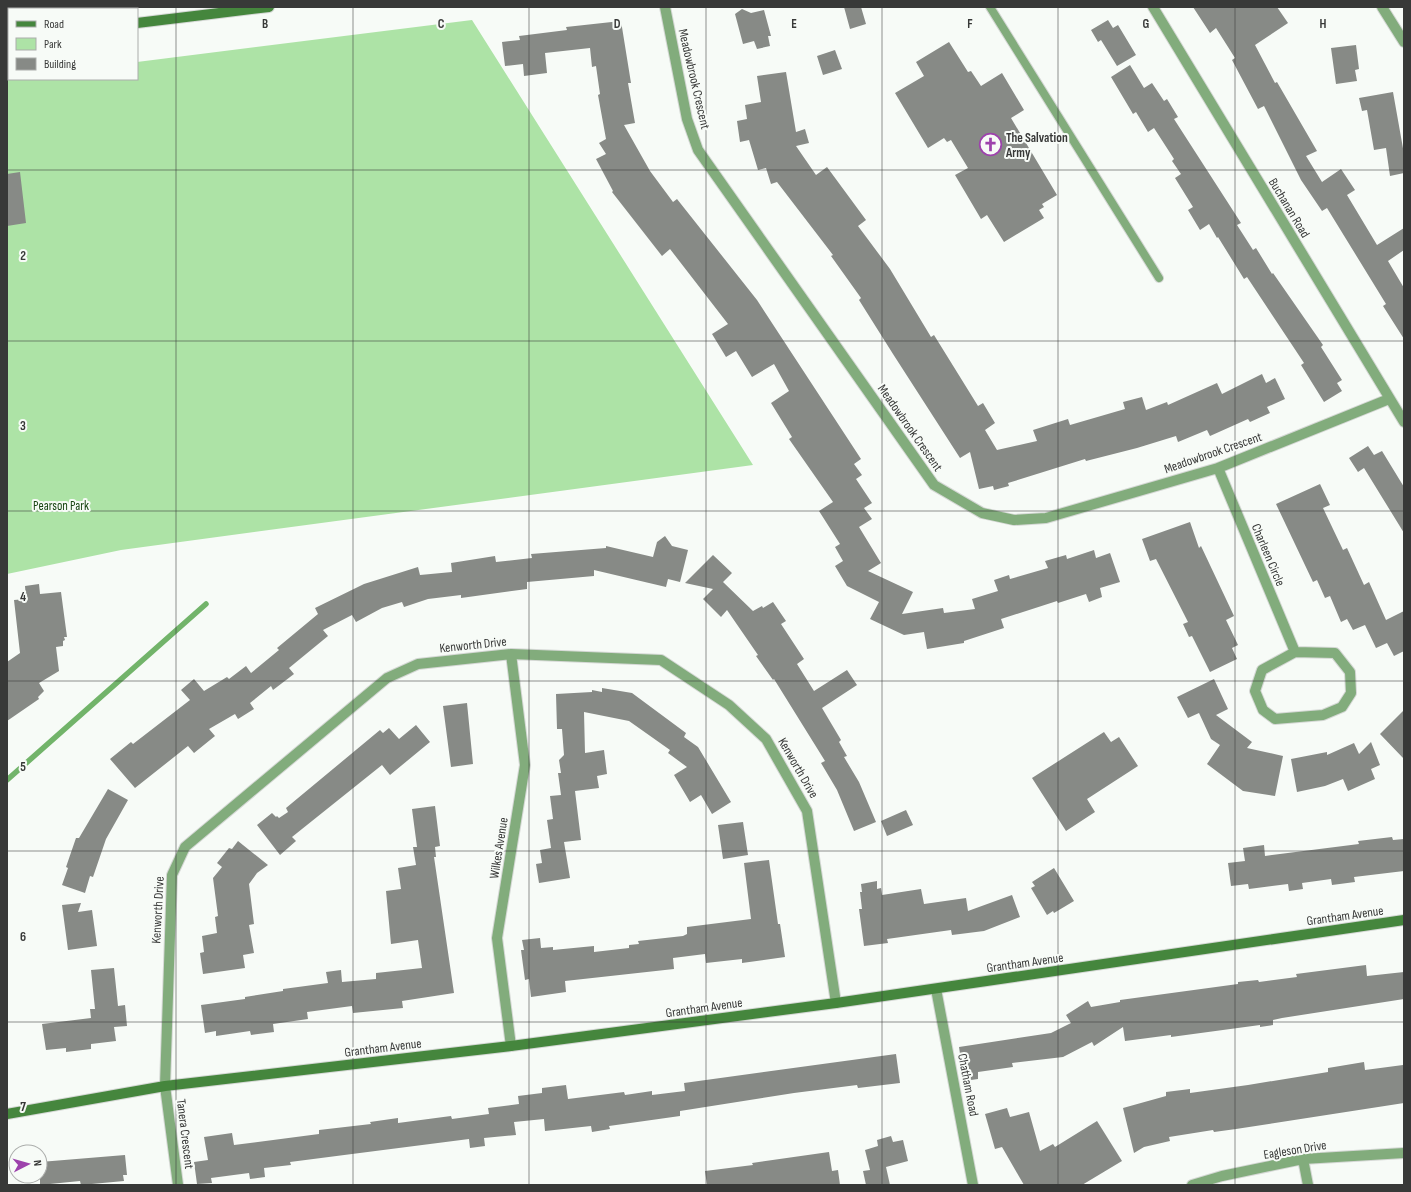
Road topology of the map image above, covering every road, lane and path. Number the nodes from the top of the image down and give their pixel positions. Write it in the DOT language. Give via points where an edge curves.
graph roads {
  1 [pos="268,7"];
  2 [pos="665,7"];
  3 [pos="990,7"];
  4 [pos="1153,7"];
  5 [pos="1382,7"];
  6 [pos="138,23"];
  7 [pos="1404,42"];
  8 [pos="1159,278"];
  9 [pos="1389,399"];
  10 [pos="1404,422"];
  11 [pos="1218,468"];
  12 [pos="1295,652"];
  13 [pos="511,654"];
  14 [pos="1404,920"];
  15 [pos="936,990"];
  16 [pos="836,1003"];
  17 [pos="511,1046"];
  18 [pos="165,1086"];
  19 [pos="7,1114"];
  20 [pos="1404,1153"];
  21 [pos="1303,1159"];
  22 [pos="178,1185"];
  23 [pos="973,1185"];
  24 [pos="1192,1185"];
  25 [pos="1308,1185"];
  1 -- 6 [label="street"];
  2 -- 11 [label="street, Meadowbrook Crescent" via="688,119 698,150 934,485 982,513 1014,520 1046,518"];
  3 -- 8 [label="lane"];
  4 -- 9 [label="street, Buchanan Road"];
  5 -- 7 [label="street"];
  9 -- 10 [label="street, Buchanan Road"];
  9 -- 11 [label="street, Meadowbrook Crescent"];
  11 -- 12 [label="street, Charleen Circle"];
  12 -- 12 [label="street" via="1335,653 1350,672 1351,693 1342,707 1323,715 1275,719 1263,710 1255,691 1262,670"];
  13 -- 16 [label="street, Kenworth Drive" via="661,660 729,705 766,739 807,811"];
  13 -- 17 [label="street, Wilkes Avenue" via="526,765 497,938"];
  13 -- 18 [label="street, Kenworth Drive" via="418,664 387,678 185,847 172,875"];
  14 -- 15 [label="street, Grantham Avenue"];
  15 -- 16 [label="street, Grantham Avenue"];
  15 -- 23 [label="street, Chatham Road"];
  16 -- 17 [label="street, Grantham Avenue"];
  17 -- 18 [label="street, Grantham Avenue"];
  18 -- 19 [label="street, Grantham Avenue"];
  18 -- 22 [label="street, Tanera Crescent"];
  20 -- 21 [label="street, Eagleson Drive"];
  21 -- 24 [label="street, Eagleson Drive"];
  21 -- 25 [label="street"];
}
